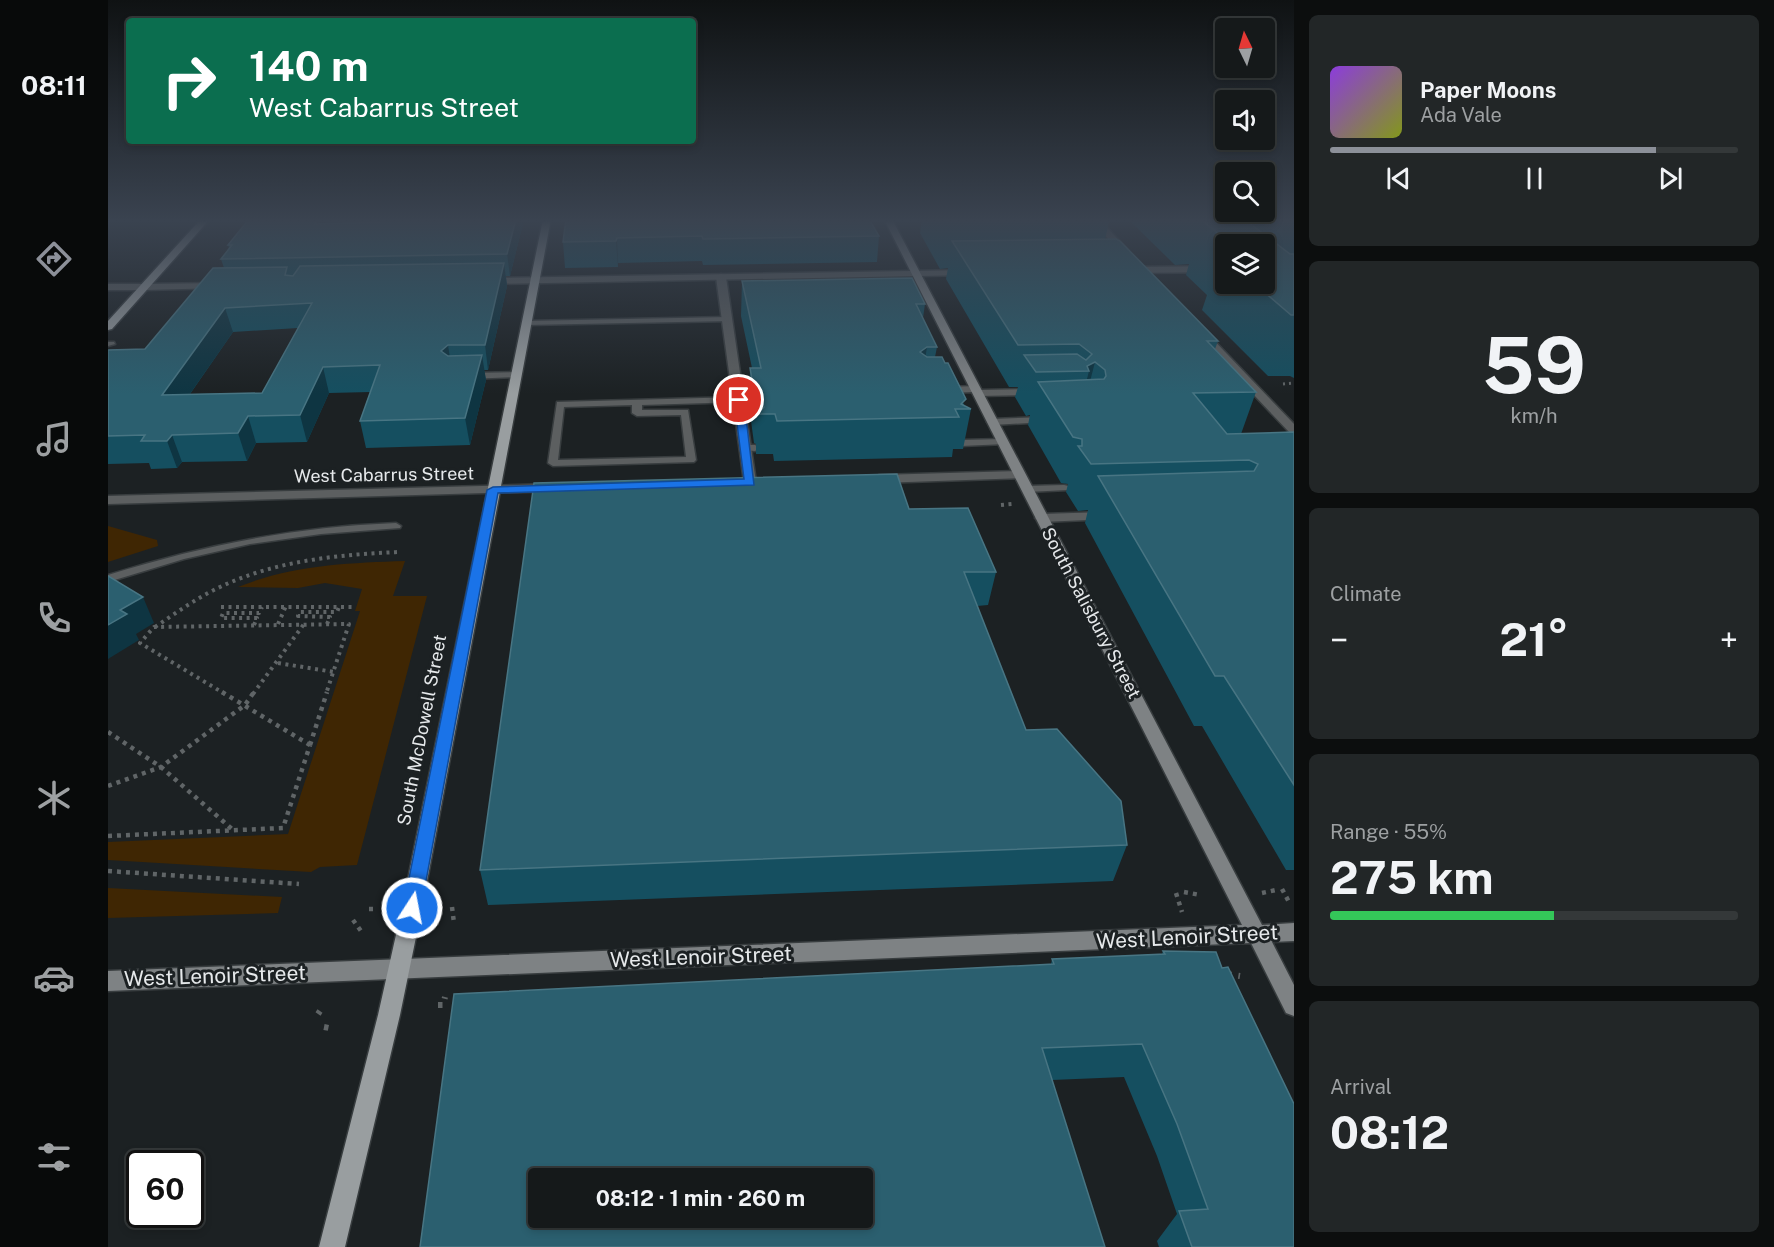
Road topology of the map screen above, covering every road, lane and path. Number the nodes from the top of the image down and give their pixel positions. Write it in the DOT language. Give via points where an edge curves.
graph roads {
  1 [pos="154,277"];
  2 [pos="709,277"];
  3 [pos="721,277"];
  4 [pos="918,277"];
  5 [pos="535,280"];
  6 [pos="473,281"];
  7 [pos="233,285"];
  8 [pos="108,287"];
  9 [pos="145,287"];
  10 [pos="727,319"];
  11 [pos="526,323"];
  12 [pos="108,327"];
  13 [pos="1197,328"];
  14 [pos="516,375"];
  15 [pos="463,376"];
  16 [pos="1294,383"];
  17 [pos="1283,384"];
  18 [pos="940,390"];
  19 [pos="977,391"];
  20 [pos="1047,392"];
  21 [pos="739,400"];
  22 [pos="637,403"];
  23 [pos="1053,419"];
  24 [pos="992,422"];
  25 [pos="1294,431"];
  26 [pos="1003,442"];
  27 [pos="961,443"];
  28 [pos="867,479"];
  29 [pos="750,482"];
  30 [pos="1024,482"];
  31 [pos="562,487"];
  32 [pos="1064,488"];
  33 [pos="493,490"];
  34 [pos="108,500"];
  35 [pos="1016,504"];
  36 [pos="1001,505"];
  37 [pos="1117,516"];
  38 [pos="1042,518"];
  39 [pos="396,526"];
  40 [pos="399,552"];
  41 [pos="108,579"];
  42 [pos="286,606"];
  43 [pos="221,607"];
  44 [pos="262,607"];
  45 [pos="339,607"];
  46 [pos="352,607"];
  47 [pos="278,624"];
  48 [pos="304,624"];
  49 [pos="327,624"];
  50 [pos="254,625"];
  51 [pos="154,627"];
  52 [pos="278,663"];
  53 [pos="334,672"];
  54 [pos="245,705"];
  55 [pos="108,732"];
  56 [pos="310,745"];
  57 [pos="161,767"];
  58 [pos="108,786"];
  59 [pos="233,829"];
  60 [pos="108,836"];
  61 [pos="108,871"];
  62 [pos="299,884"];
  63 [pos="1282,889"];
  64 [pos="1276,890"];
  65 [pos="1184,892"];
  66 [pos="1176,893"];
  67 [pos="1258,894"];
  68 [pos="1200,895"];
  69 [pos="1289,902"];
  70 [pos="452,907"];
  71 [pos="369,909"];
  72 [pos="378,909"];
  73 [pos="1182,912"];
  74 [pos="353,920"];
  75 [pos="454,923"];
  76 [pos="361,931"];
  77 [pos="1294,932"];
  78 [pos="1259,934"];
  79 [pos="398,970"];
  80 [pos="1217,973"];
  81 [pos="1240,976"];
  82 [pos="108,981"];
  83 [pos="445,997"];
  84 [pos="438,1005"];
  85 [pos="1294,1006"];
  86 [pos="332,1247"];
  1 -- 9 [label="main road"];
  2 -- 5 [label="street"];
  3 -- 10 [label="street"];
  4 -- 19 [label="main road, South Salisbury Street"];
  5 -- 6 [label="street"];
  5 -- 11 [label="main road, South McDowell Street"];
  7 -- 9 [label="street"];
  8 -- 9 [label="street"];
  9 -- 12 [label="main road"];
  10 -- 11 [label="lane"];
  10 -- 21 [label="street"];
  11 -- 14 [label="main road, South McDowell Street"];
  13 -- 25 [label="street"];
  14 -- 15 [label="lane"];
  14 -- 33 [label="main road, South McDowell Street"];
  16 -- 17 [label="path"];
  18 -- 19 [label="lane"];
  19 -- 20 [label="lane"];
  19 -- 24 [label="main road, South Salisbury Street"];
  21 -- 22 [label="lane"];
  21 -- 29 [label="street" via="750,448"];
  22 -- 22 [label="lane" via="560,404 553,463 691,460 686,412 637,413"];
  23 -- 24 [label="lane"];
  24 -- 26 [label="main road, South Salisbury Street"];
  26 -- 27 [label="lane"];
  26 -- 30 [label="main road, South Salisbury Street"];
  28 -- 30 [label="street"];
  30 -- 32 [label="lane"];
  30 -- 38 [label="main road, South Salisbury Street"];
  31 -- 33 [label="street, West Cabarrus Street"];
  33 -- 34 [label="street, West Cabarrus Street"];
  33 -- 79 [label="main road, South McDowell Street"];
  35 -- 36 [label="path"];
  37 -- 38 [label="street"];
  38 -- 78 [label="main road, South Salisbury Street"];
  39 -- 41 [label="lane" via="297,532 236,541"];
  40 -- 51 [label="path" via="303,559 253,573 211,591"];
  42 -- 44 [label="path"];
  42 -- 45 [label="path"];
  42 -- 47 [label="path"];
  43 -- 44 [label="path"];
  44 -- 50 [label="path" via="259,613 223,613 221,618 256,618"];
  45 -- 46 [label="path"];
  45 -- 49 [label="path" via="337,612 300,612 298,616 330,617"];
  47 -- 48 [label="path"];
  47 -- 50 [label="path"];
  48 -- 49 [label="path"];
  48 -- 52 [label="path"];
  49 -- 53 [label="path" via="349,624"];
  50 -- 51 [label="path"];
  51 -- 54 [label="path" via="140,643"];
  52 -- 53 [label="path"];
  52 -- 54 [label="path"];
  53 -- 56 [label="path"];
  54 -- 56 [label="path"];
  54 -- 57 [label="path"];
  55 -- 57 [label="path"];
  56 -- 59 [label="path" via="283,828"];
  57 -- 58 [label="path"];
  57 -- 59 [label="path"];
  59 -- 60 [label="path"];
  61 -- 62 [label="path"];
  63 -- 69 [label="path"];
  64 -- 67 [label="path"];
  65 -- 68 [label="path"];
  66 -- 73 [label="path"];
  70 -- 75 [label="path"];
  71 -- 72 [label="path"];
  74 -- 76 [label="path"];
  77 -- 78 [label="main road, West Lenoir Street"];
  78 -- 79 [label="main road, West Lenoir Street"];
  78 -- 85 [label="main road, South Salisbury Street"];
  79 -- 82 [label="main road, West Lenoir Street"];
  79 -- 86 [label="main road, South McDowell Street"];
  80 -- 81 [label="path"];
  83 -- 84 [label="path" via="443,1005"];
}
